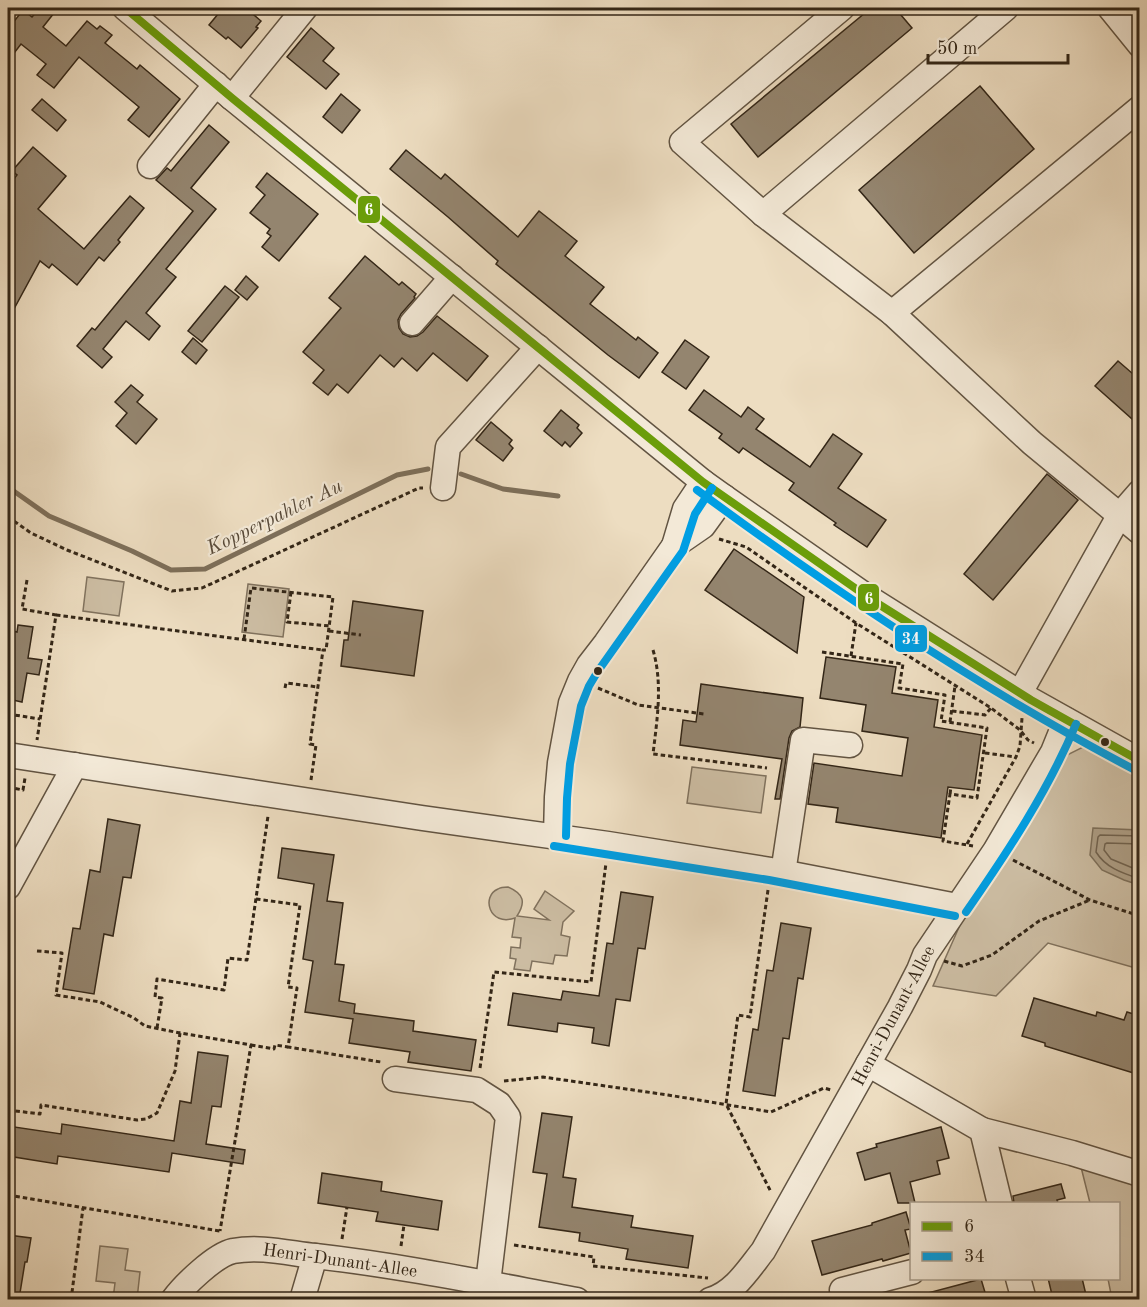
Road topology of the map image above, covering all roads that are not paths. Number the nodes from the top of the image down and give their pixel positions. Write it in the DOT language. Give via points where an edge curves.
graph roads {
  1 [pos="125,8"];
  2 [pos="305,8"];
  3 [pos="842,8"];
  4 [pos="1006,8"];
  5 [pos="1110,8"];
  6 [pos="1140,45"];
  7 [pos="224,91"];
  8 [pos="1140,108"];
  9 [pos="150,166"];
  10 [pos="763,214"];
  11 [pos="452,277"];
  12 [pos="892,313"];
  13 [pos="412,323"];
  14 [pos="538,347"];
  15 [pos="704,482"];
  16 [pos="443,488"];
  17 [pos="1140,492"];
  18 [pos="724,497"];
  19 [pos="1119,516"];
  20 [pos="1140,532"];
  21 [pos="674,546"];
  22 [pos="1025,696"];
  23 [pos="1066,720"];
  24 [pos="850,745"];
  25 [pos="8,755"];
  26 [pos="1140,761"];
  27 [pos="75,765"];
  28 [pos="556,836"];
  29 [pos="777,872"];
  30 [pos="8,887"];
  31 [pos="957,906"];
  32 [pos="868,1064"];
  33 [pos="395,1079"];
  34 [pos="982,1130"];
  35 [pos="1140,1174"];
  36 [pos="1000,1202"];
  37 [pos="315,1256"];
  38 [pos="910,1273"];
  39 [pos="1019,1280"];
  40 [pos="488,1283"];
  41 [pos="842,1290"];
  42 [pos="173,1299"];
  43 [pos="302,1299"];
  44 [pos="577,1299"];
  45 [pos="710,1299"];
  46 [pos="1024,1299"];
  1 -- 7 [label="street"];
  2 -- 7 [label="street"];
  3 -- 10 [label="street" via="682,142"];
  4 -- 10 [label="street"];
  5 -- 6 [label="street"];
  7 -- 9 [label="street"];
  7 -- 11 [label="street"];
  8 -- 12 [label="street"];
  10 -- 12 [label="street"];
  11 -- 13 [label="street"];
  11 -- 14 [label="street"];
  12 -- 19 [label="street" via="1032,444"];
  14 -- 15 [label="street"];
  14 -- 16 [label="street" via="448,447"];
  15 -- 18 [label="street"];
  15 -- 21 [label="street" via="684,509"];
  17 -- 19 [label="street"];
  18 -- 21 [label="street" via="703,526"];
  18 -- 22 [label="street" via="872,600"];
  19 -- 20 [label="street"];
  19 -- 22 [label="street"];
  21 -- 28 [label="street" via="589,665 571,703 556,797"];
  22 -- 23 [label="street"];
  23 -- 26 [label="street"];
  23 -- 31 [label="street, Henri-Dunant-Allee" via="1053,752 995,851"];
  24 -- 29 [label="street" via="802,740"];
  25 -- 27 [label="street"];
  27 -- 28 [label="street"];
  27 -- 30 [label="street"];
  28 -- 29 [label="street"];
  29 -- 31 [label="street"];
  31 -- 32 [label="street, Henri-Dunant-Allee" via="925,955"];
  32 -- 34 [label="street"];
  32 -- 45 [label="street, Henri-Dunant-Allee" via="763,1251 740,1281"];
  33 -- 40 [label="street" via="477,1087 499,1104 508,1117"];
  34 -- 35 [label="street"];
  34 -- 36 [label="street"];
  37 -- 40 [label="street, Henri-Dunant-Allee"];
  37 -- 42 [label="street, Henri-Dunant-Allee" via="256,1249 231,1251 210,1264"];
  37 -- 43 [label="street"];
  38 -- 41 [label="street"];
  39 -- 46 [label="street"];
  40 -- 44 [label="street, Henri-Dunant-Allee"];
}
